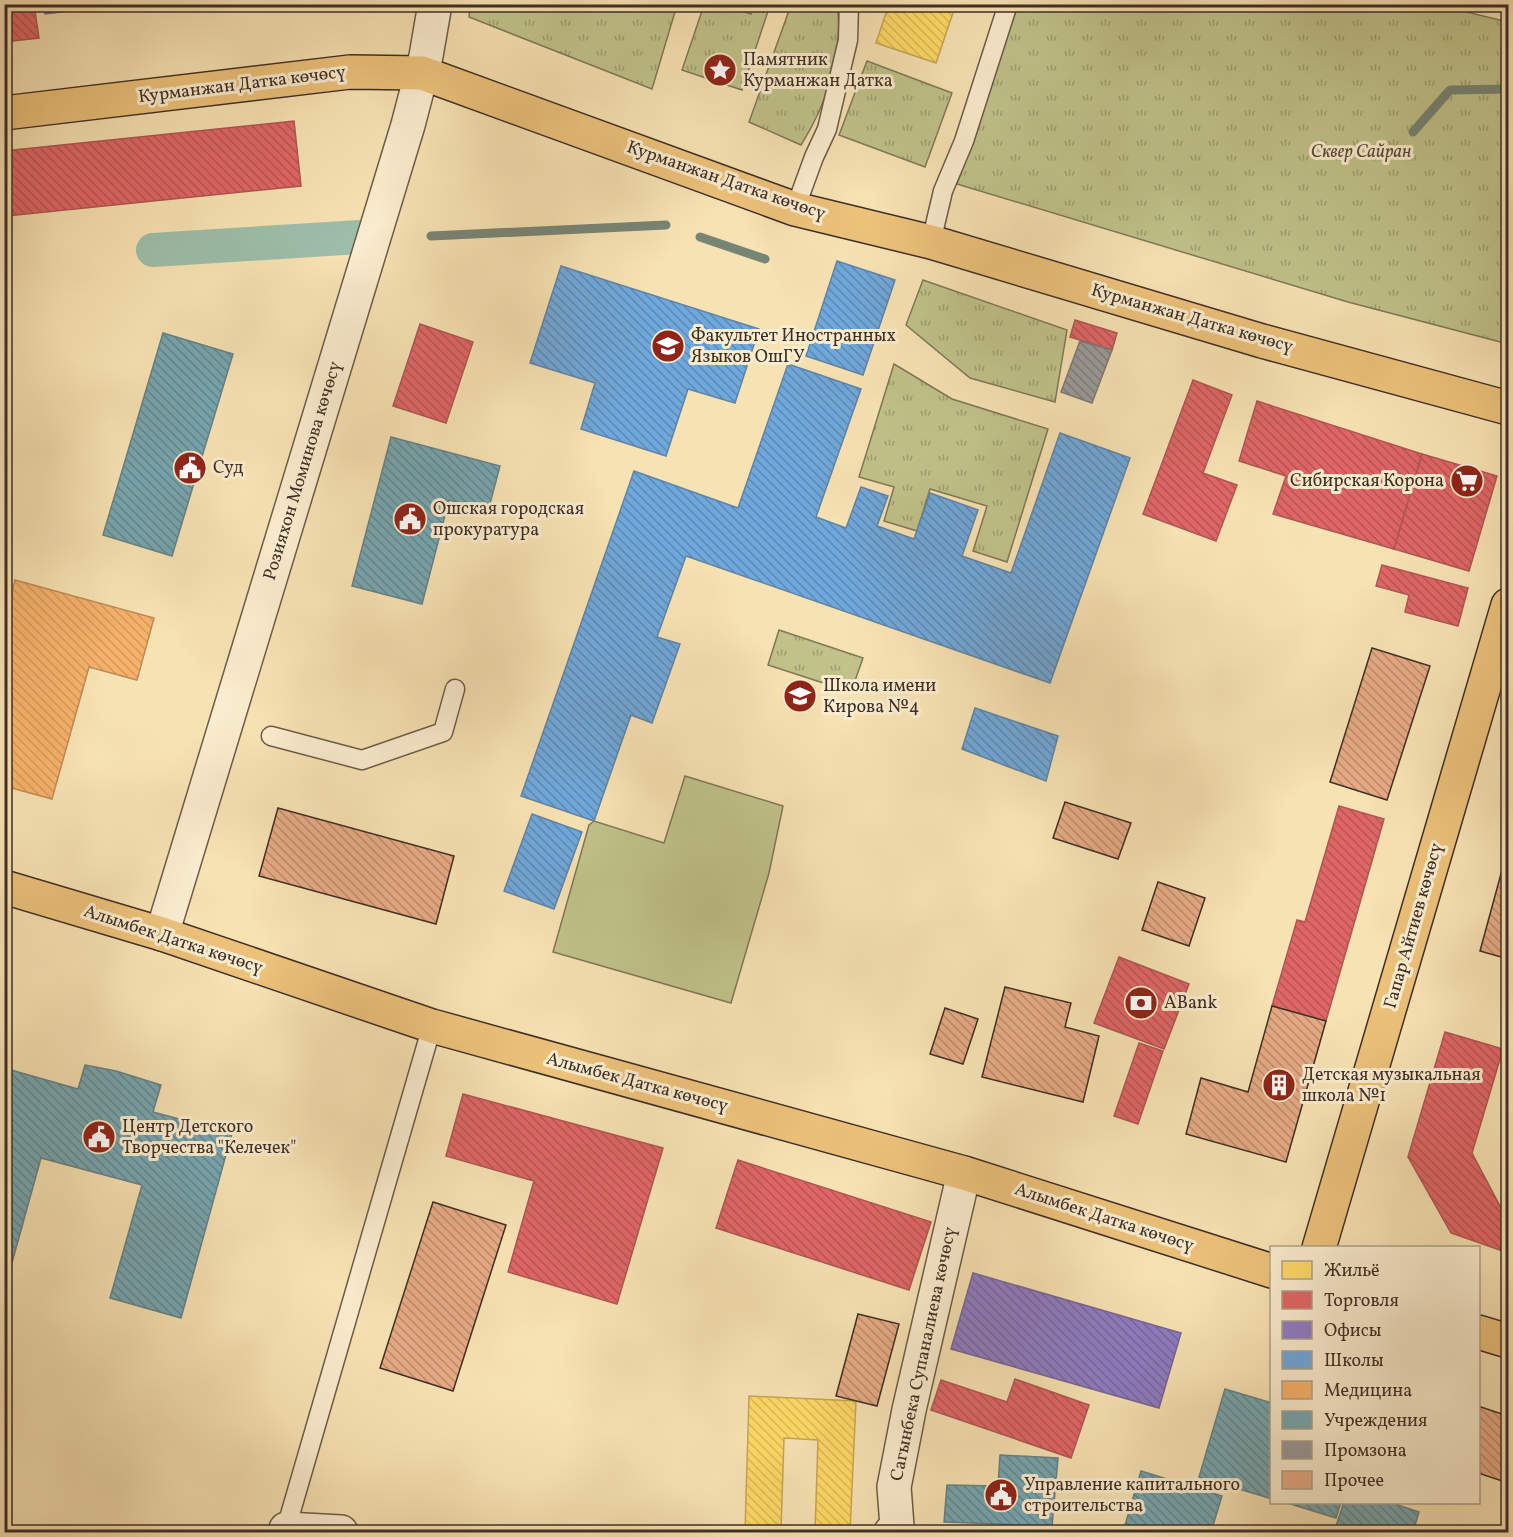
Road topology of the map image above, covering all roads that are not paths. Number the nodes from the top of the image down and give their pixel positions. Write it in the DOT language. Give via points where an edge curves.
graph roads {
  1 [pos="435,4"];
  2 [pos="849,4"];
  3 [pos="1008,4"];
  4 [pos="422,73"];
  5 [pos="4,113"];
  6 [pos="795,209"];
  7 [pos="931,242"];
  8 [pos="1509,408"];
  9 [pos="1509,604"];
  10 [pos="455,689"];
  11 [pos="271,736"];
  12 [pos="4,887"];
  13 [pos="162,934"];
  14 [pos="432,1026"];
  15 [pos="964,1173"];
  16 [pos="1320,1246"];
  17 [pos="1270,1270"];
  18 [pos="1480,1332"];
  19 [pos="1509,1341"];
  20 [pos="898,1530"];
  21 [pos="285,1531"];
  22 [pos="340,1533"];
  1 -- 4 [label="street, Розияхон Моминова көчөсү"];
  2 -- 6 [label="lane" via="848,40 828,129"];
  3 -- 7 [label="lane" via="944,191"];
  4 -- 5 [label="main road, Курманжан Датка көчөсү" via="350,72"];
  4 -- 6 [label="main road, Курманжан Датка көчөсү"];
  4 -- 13 [label="street, Розияхон Моминова көчөсү"];
  6 -- 7 [label="main road, Курманжан Датка көчөсү"];
  7 -- 8 [label="main road, Курманжан Датка көчөсү" via="1262,341"];
  9 -- 16 [label="main road, Гапар Айтиев көчөсү"];
  10 -- 11 [label="lane" via="443,732 362,760"];
  12 -- 13 [label="main road, Алымбек Датка көчөсү"];
  13 -- 14 [label="main road, Алымбек Датка көчөсү"];
  14 -- 15 [label="main road, Алымбек Датка көчөсү"];
  14 -- 21 [label="lane"];
  15 -- 17 [label="main road, Алымбек Датка көчөсү"];
  15 -- 20 [label="street, Сагынбека Супаналиева көчөсү" via="898,1465 894,1487"];
  18 -- 19 [label="main road"];
  21 -- 22 [label="street"];
}
